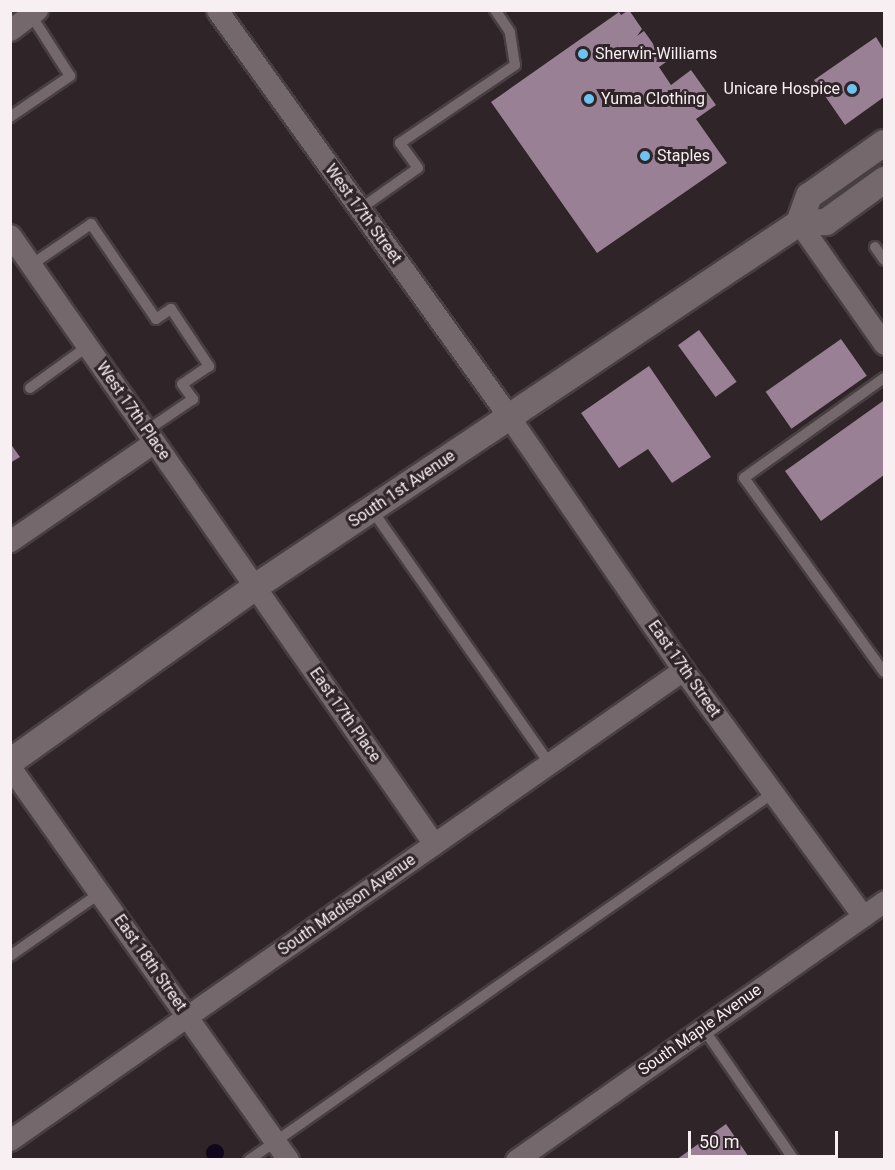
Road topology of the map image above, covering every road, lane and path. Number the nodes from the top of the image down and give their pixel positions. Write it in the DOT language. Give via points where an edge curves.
graph roads {
  1 [pos="217,10"];
  2 [pos="495,10"];
  3 [pos="34,13"];
  4 [pos="10,30"];
  5 [pos="10,117"];
  6 [pos="885,143"];
  7 [pos="885,180"];
  8 [pos="360,209"];
  9 [pos="799,223"];
  10 [pos="10,235"];
  11 [pos="875,247"];
  12 [pos="885,260"];
  13 [pos="31,265"];
  14 [pos="885,344"];
  15 [pos="88,346"];
  16 [pos="885,378"];
  17 [pos="30,388"];
  18 [pos="510,418"];
  19 [pos="150,436"];
  20 [pos="371,509"];
  21 [pos="10,541"];
  22 [pos="255,587"];
  23 [pos="684,670"];
  24 [pos="885,672"];
  25 [pos="548,761"];
  26 [pos="10,762"];
  27 [pos="10,767"];
  28 [pos="773,792"];
  29 [pos="434,843"];
  30 [pos="100,893"];
  31 [pos="885,901"];
  32 [pos="863,916"];
  33 [pos="10,956"];
  34 [pos="187,1016"];
  35 [pos="703,1028"];
  36 [pos="10,1140"];
  37 [pos="275,1141"];
  38 [pos="249,1160"];
  39 [pos="288,1160"];
  40 [pos="516,1160"];
  41 [pos="794,1160"];
  1 -- 8 [label="street, West 17th Street"];
  2 -- 8 [label="lane" via="510,32 514,65 400,143 418,168"];
  3 -- 4 [label="street"];
  3 -- 5 [label="lane" via="70,76"];
  6 -- 9 [label="street" via="809,196"];
  7 -- 9 [label="street, South 1st Avenue" via="826,222"];
  8 -- 18 [label="street, West 17th Street"];
  9 -- 14 [label="street"];
  9 -- 18 [label="street, South 1st Avenue"];
  10 -- 13 [label="street, West 17th Place"];
  11 -- 12 [label="lane"];
  13 -- 15 [label="street, West 17th Place"];
  13 -- 19 [label="lane" via="91,224 156,319 171,309 209,366 182,384 193,399"];
  15 -- 17 [label="lane"];
  15 -- 19 [label="street, West 17th Place"];
  16 -- 24 [label="lane" via="744,478"];
  18 -- 20 [label="street, South 1st Avenue"];
  18 -- 23 [label="street, East 17th Street"];
  19 -- 21 [label="street"];
  19 -- 22 [label="street, West 17th Place"];
  20 -- 22 [label="street, South 1st Avenue"];
  20 -- 25 [label="lane"];
  22 -- 26 [label="street, South 1st Avenue"];
  22 -- 29 [label="street, East 17th Place"];
  23 -- 25 [label="street, South Madison Avenue"];
  23 -- 28 [label="street, East 17th Street"];
  25 -- 29 [label="street, South Madison Avenue"];
  27 -- 30 [label="street, East 18th Street"];
  28 -- 32 [label="street, East 17th Street"];
  28 -- 37 [label="lane"];
  29 -- 34 [label="street, South Madison Avenue"];
  30 -- 33 [label="lane"];
  30 -- 34 [label="street, East 18th Street"];
  31 -- 32 [label="street, South Maple Avenue"];
  32 -- 35 [label="street, South Maple Avenue"];
  34 -- 36 [label="street, South Madison Avenue"];
  34 -- 37 [label="street, East 18th Street"];
  35 -- 40 [label="street, South Maple Avenue"];
  35 -- 41 [label="lane"];
  37 -- 38 [label="lane"];
  37 -- 39 [label="street, East 18th Street"];
}
